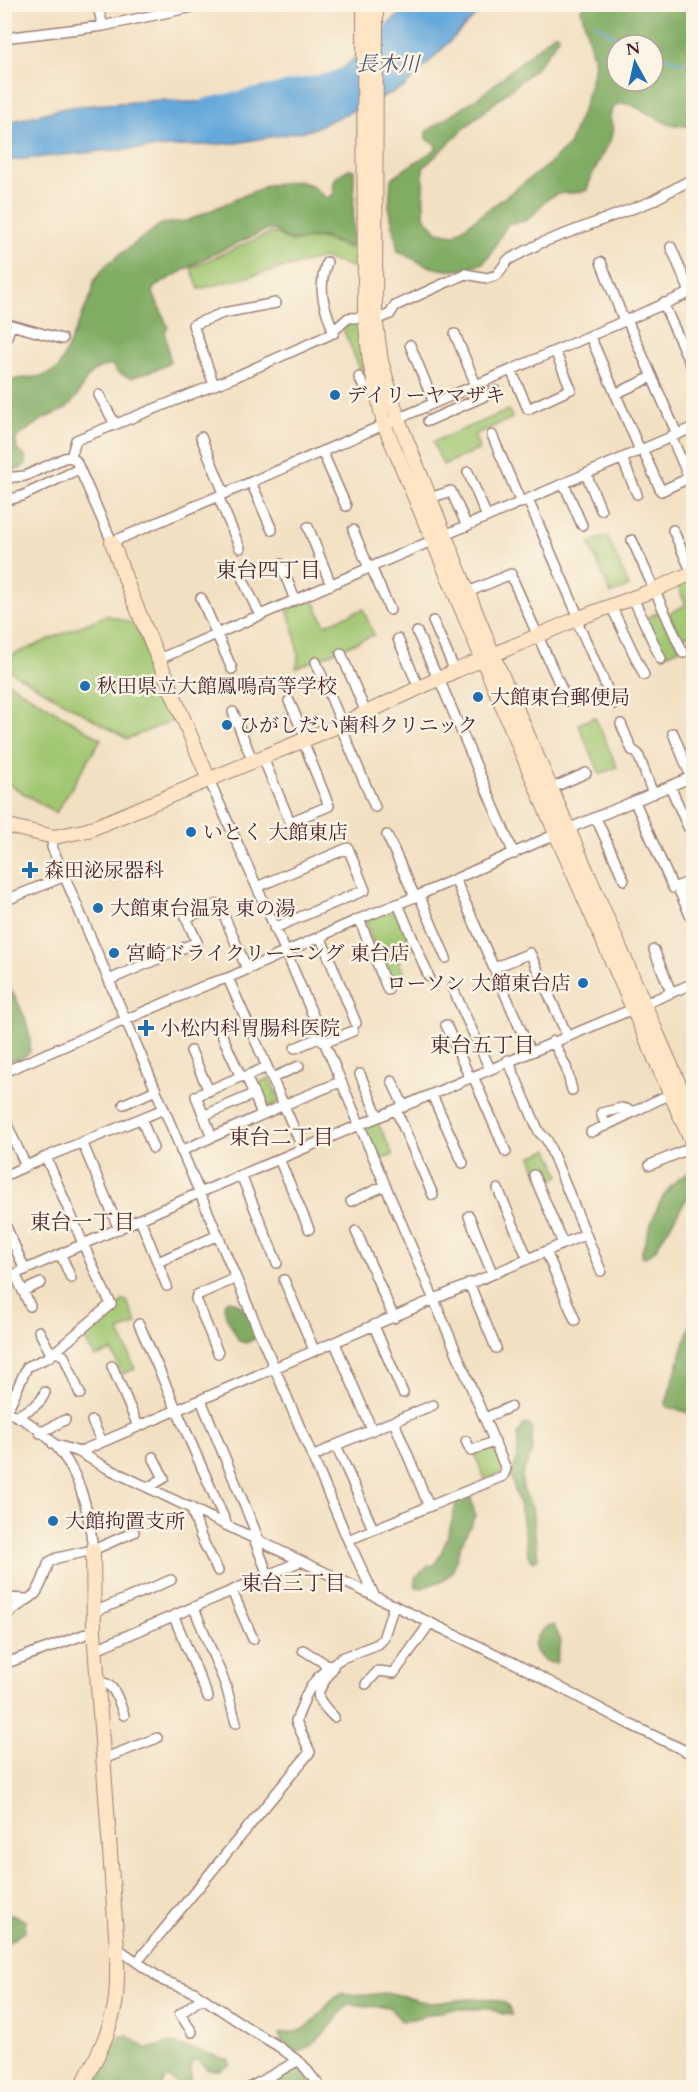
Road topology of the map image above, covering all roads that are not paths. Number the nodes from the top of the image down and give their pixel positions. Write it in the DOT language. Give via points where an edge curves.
graph roads {
  1 [pos="97,4"];
  2 [pos="207,4"];
  3 [pos="364,4"];
  4 [pos="376,4"];
  5 [pos="103,27"];
  6 [pos="4,38"];
  7 [pos="370,177"];
  8 [pos="693,178"];
  9 [pos="671,247"];
  10 [pos="327,262"];
  11 [pos="601,262"];
  12 [pos="692,291"];
  13 [pos="276,303"];
  14 [pos="663,303"];
  15 [pos="370,317"];
  16 [pos="625,320"];
  17 [pos="8,324"];
  18 [pos="334,333"];
  19 [pos="455,334"];
  20 [pos="590,336"];
  21 [pos="62,339"];
  22 [pos="4,345"];
  23 [pos="410,345"];
  24 [pos="555,351"];
  25 [pos="511,370"];
  26 [pos="693,372"];
  27 [pos="359,377"];
  28 [pos="652,377"];
  29 [pos="214,385"];
  30 [pos="476,385"];
  31 [pos="376,390"];
  32 [pos="496,392"];
  33 [pos="458,393"];
  34 [pos="99,394"];
  35 [pos="615,394"];
  36 [pos="434,403"];
  37 [pos="464,405"];
  38 [pos="398,419"];
  39 [pos="428,421"];
  40 [pos="115,424"];
  41 [pos="384,424"];
  42 [pos="693,427"];
  43 [pos="492,435"];
  44 [pos="674,435"];
  45 [pos="201,437"];
  46 [pos="641,450"];
  47 [pos="322,451"];
  48 [pos="71,457"];
  49 [pos="622,458"];
  50 [pos="79,469"];
  51 [pos="468,472"];
  52 [pos="586,474"];
  53 [pos="4,478"];
  54 [pos="251,482"];
  55 [pos="564,484"];
  56 [pos="637,494"];
  57 [pos="221,495"];
  58 [pos="430,498"];
  59 [pos="4,501"];
  60 [pos="524,501"];
  61 [pos="346,506"];
  62 [pos="602,510"];
  63 [pos="488,517"];
  64 [pos="582,525"];
  65 [pos="467,526"];
  66 [pos="308,528"];
  67 [pos="272,530"];
  68 [pos="353,530"];
  69 [pos="673,530"];
  70 [pos="439,538"];
  71 [pos="632,540"];
  72 [pos="112,542"];
  73 [pos="240,548"];
  74 [pos="281,564"];
  75 [pos="370,568"];
  76 [pos="238,571"];
  77 [pos="693,572"];
  78 [pos="331,585"];
  79 [pos="654,590"];
  80 [pos="468,592"];
  81 [pos="201,598"];
  82 [pos="633,598"];
  83 [pos="295,600"];
  84 [pos="611,606"];
  85 [pos="390,610"];
  86 [pos="260,616"];
  87 [pos="578,619"];
  88 [pos="433,621"];
  89 [pos="417,632"];
  90 [pos="217,634"];
  91 [pos="538,636"];
  92 [pos="398,639"];
  93 [pos="341,653"];
  94 [pos="683,653"];
  95 [pos="488,657"];
  96 [pos="159,659"];
  97 [pos="661,659"];
  98 [pos="316,662"];
  99 [pos="232,669"];
  100 [pos="455,671"];
  101 [pos="644,675"];
  102 [pos="438,679"];
  103 [pos="419,688"];
  104 [pos="289,701"];
  105 [pos="567,701"];
  106 [pos="614,704"];
  107 [pos="233,712"];
  108 [pos="366,713"];
  109 [pos="341,724"];
  110 [pos="621,724"];
  111 [pos="673,733"];
  112 [pos="304,740"];
  113 [pos="258,760"];
  114 [pos="586,773"];
  115 [pos="692,777"];
  116 [pos="208,780"];
  117 [pos="670,786"];
  118 [pos="550,789"];
  119 [pos="653,794"];
  120 [pos="635,802"];
  121 [pos="375,807"];
  122 [pos="596,818"];
  123 [pos="4,825"];
  124 [pos="688,827"];
  125 [pos="562,832"];
  126 [pos="387,835"];
  127 [pos="54,837"];
  128 [pos="514,854"];
  129 [pos="65,876"];
  130 [pos="455,879"];
  131 [pos="624,880"];
  132 [pos="693,880"];
  133 [pos="677,886"];
  134 [pos="257,887"];
  135 [pos="417,896"];
  136 [pos="4,901"];
  137 [pos="398,904"];
  138 [pos="359,919"];
  139 [pos="693,924"];
  140 [pos="274,928"];
  141 [pos="320,936"];
  142 [pos="654,950"];
  143 [pos="286,952"];
  144 [pos="446,958"];
  145 [pos="494,968"];
  146 [pos="248,969"];
  147 [pos="429,977"];
  148 [pos="228,978"];
  149 [pos="109,980"];
  150 [pos="693,985"];
  151 [pos="452,987"];
  152 [pos="388,990"];
  153 [pos="671,992"];
  154 [pos="638,1006"];
  155 [pos="126,1020"];
  156 [pos="446,1025"];
  157 [pos="221,1033"];
  158 [pos="567,1035"];
  159 [pos="323,1040"];
  160 [pos="553,1041"];
  161 [pos="295,1048"];
  162 [pos="191,1051"];
  163 [pos="530,1051"];
  164 [pos="508,1060"];
  165 [pos="299,1066"];
  166 [pos="267,1067"];
  167 [pos="490,1069"];
  168 [pos="4,1072"];
  169 [pos="360,1074"];
  170 [pos="242,1077"];
  171 [pos="472,1077"];
  172 [pos="272,1078"];
  173 [pos="392,1081"];
  174 [pos="340,1082"];
  175 [pos="156,1090"];
  176 [pos="209,1090"];
  177 [pos="572,1090"];
  178 [pos="682,1093"];
  179 [pos="254,1094"];
  180 [pos="432,1095"];
  181 [pos="124,1104"];
  182 [pos="284,1105"];
  183 [pos="164,1109"];
  184 [pos="400,1109"];
  185 [pos="633,1111"];
  186 [pos="262,1114"];
  187 [pos="203,1116"];
  188 [pos="378,1117"];
  189 [pos="141,1118"];
  190 [pos="693,1119"];
  191 [pos="358,1124"];
  192 [pos="7,1125"];
  193 [pos="606,1126"];
  194 [pos="591,1132"];
  195 [pos="212,1137"];
  196 [pos="82,1142"];
  197 [pos="693,1147"];
  198 [pos="153,1148"];
  199 [pos="303,1149"];
  200 [pos="181,1151"];
  201 [pos="506,1152"];
  202 [pos="46,1157"];
  203 [pos="279,1159"];
  204 [pos="463,1163"];
  205 [pos="650,1165"];
  206 [pos="26,1166"];
  207 [pos="5,1174"];
  208 [pos="241,1175"];
  209 [pos="534,1175"];
  210 [pos="384,1186"];
  211 [pos="498,1189"];
  212 [pos="199,1192"];
  213 [pos="433,1195"];
  214 [pos="351,1201"];
  215 [pos="469,1216"];
  216 [pos="140,1219"];
  217 [pos="4,1222"];
  218 [pos="119,1229"];
  219 [pos="309,1229"];
  220 [pos="356,1231"];
  221 [pos="586,1234"];
  222 [pos="218,1235"];
  223 [pos="563,1244"];
  224 [pos="83,1245"];
  225 [pos="546,1251"];
  226 [pos="62,1255"];
  227 [pos="528,1259"];
  228 [pos="158,1262"];
  229 [pos="277,1263"];
  230 [pos="25,1270"];
  231 [pos="601,1271"];
  232 [pos="15,1274"];
  233 [pos="492,1274"];
  234 [pos="71,1278"];
  235 [pos="236,1278"];
  236 [pos="4,1279"];
  237 [pos="284,1280"];
  238 [pos="41,1283"];
  239 [pos="469,1283"];
  240 [pos="166,1286"];
  241 [pos="23,1291"];
  242 [pos="433,1299"];
  243 [pos="30,1306"];
  244 [pos="394,1318"];
  245 [pos="575,1320"];
  246 [pos="139,1324"];
  247 [pos="374,1326"];
  248 [pos="39,1330"];
  249 [pos="335,1343"];
  250 [pos="496,1348"];
  251 [pos="314,1350"];
  252 [pos="52,1353"];
  253 [pos="218,1353"];
  254 [pos="112,1366"];
  255 [pos="274,1367"];
  256 [pos="45,1392"];
  257 [pos="403,1393"];
  258 [pos="80,1394"];
  259 [pos="201,1400"];
  260 [pos="433,1405"];
  261 [pos="510,1407"];
  262 [pos="176,1409"];
  263 [pos="6,1410"];
  264 [pos="16,1416"];
  265 [pos="485,1418"];
  266 [pos="65,1420"];
  267 [pos="92,1421"];
  268 [pos="394,1422"];
  269 [pos="138,1426"];
  270 [pos="372,1430"];
  271 [pos="40,1432"];
  272 [pos="466,1441"];
  273 [pos="495,1441"];
  274 [pos="102,1442"];
  275 [pos="53,1444"];
  276 [pos="336,1445"];
  277 [pos="79,1452"];
  278 [pos="153,1457"];
  279 [pos="313,1457"];
  280 [pos="149,1487"];
  281 [pos="429,1506"];
  282 [pos="191,1507"];
  283 [pos="226,1525"];
  284 [pos="373,1529"];
  285 [pos="134,1532"];
  286 [pos="256,1538"];
  287 [pos="348,1540"];
  288 [pos="93,1550"];
  289 [pos="301,1561"];
  290 [pos="218,1571"];
  291 [pos="268,1575"];
  292 [pos="171,1580"];
  293 [pos="232,1591"];
  294 [pos="374,1595"];
  295 [pos="4,1598"];
  296 [pos="27,1599"];
  297 [pos="394,1605"];
  298 [pos="194,1608"];
  299 [pos="94,1612"];
  300 [pos="174,1617"];
  301 [pos="4,1619"];
  302 [pos="430,1623"];
  303 [pos="94,1630"];
  304 [pos="253,1639"];
  305 [pos="96,1649"];
  306 [pos="303,1650"];
  307 [pos="337,1661"];
  308 [pos="4,1664"];
  309 [pos="328,1667"];
  310 [pos="98,1682"];
  311 [pos="366,1684"];
  312 [pos="208,1697"];
  313 [pos="124,1715"];
  314 [pos="334,1717"];
  315 [pos="236,1723"];
  316 [pos="158,1738"];
  317 [pos="693,1755"];
  318 [pos="103,1759"];
  319 [pos="117,1948"];
  320 [pos="137,1962"];
  321 [pos="202,1998"];
  322 [pos="192,2032"];
  323 [pos="297,2061"];
  324 [pos="81,2088"];
  325 [pos="249,2088"];
  326 [pos="321,2088"];
  1 -- 5 [label="street"];
  2 -- 5 [label="street"];
  3 -- 7 [label="street"];
  4 -- 7 [label="street"];
  5 -- 6 [label="street"];
  7 -- 15 [label="street"];
  8 -- 15 [label="street" via="650,202 508,260 497,275 487,278 465,274 395,306 390,314"];
  9 -- 12 [label="street"];
  10 -- 18 [label="street" via="321,291"];
  11 -- 16 [label="street"];
  12 -- 14 [label="street"];
  13 -- 29 [label="street" via="223,313 193,325"];
  14 -- 16 [label="street"];
  14 -- 26 [label="street"];
  15 -- 18 [label="street" via="348,318"];
  15 -- 31 [label="street" via="370,362"];
  15 -- 38 [label="street"];
  16 -- 20 [label="street"];
  16 -- 28 [label="street"];
  17 -- 21 [label="street"];
  17 -- 22 [label="street"];
  18 -- 29 [label="street"];
  19 -- 30 [label="street"];
  20 -- 24 [label="street"];
  20 -- 35 [label="street"];
  23 -- 36 [label="street"];
  24 -- 25 [label="street"];
  24 -- 25 [label="street" via="571,389 528,409"];
  25 -- 30 [label="street"];
  27 -- 31 [label="street" via="366,391"];
  28 -- 35 [label="street"];
  28 -- 44 [label="street"];
  29 -- 40 [label="street"];
  30 -- 33 [label="street"];
  31 -- 41 [label="street"];
  32 -- 37 [label="street"];
  33 -- 36 [label="street"];
  33 -- 37 [label="street"];
  34 -- 40 [label="street"];
  35 -- 46 [label="street"];
  36 -- 38 [label="street"];
  37 -- 39 [label="street"];
  38 -- 41 [label="street"];
  38 -- 58 [label="street"];
  40 -- 48 [label="street" via="76,440"];
  41 -- 47 [label="street"];
  41 -- 70 [label="street"];
  42 -- 44 [label="street"];
  43 -- 60 [label="street"];
  44 -- 46 [label="street"];
  44 -- 46 [label="street" via="689,478 661,491"];
  45 -- 57 [label="street"];
  46 -- 49 [label="street"];
  47 -- 54 [label="street"];
  47 -- 61 [label="street"];
  48 -- 50 [label="street"];
  48 -- 53 [label="street" via="25,476"];
  49 -- 52 [label="street"];
  49 -- 56 [label="street"];
  50 -- 59 [label="street"];
  50 -- 72 [label="street"];
  51 -- 63 [label="street"];
  52 -- 55 [label="street"];
  52 -- 62 [label="street"];
  54 -- 57 [label="street"];
  54 -- 67 [label="street"];
  55 -- 60 [label="street"];
  55 -- 64 [label="street"];
  57 -- 72 [label="street"];
  57 -- 73 [label="street"];
  58 -- 65 [label="street" via="451,491"];
  58 -- 70 [label="street"];
  60 -- 63 [label="street"];
  60 -- 87 [label="street"];
  63 -- 65 [label="street"];
  65 -- 70 [label="street"];
  66 -- 78 [label="street"];
  68 -- 75 [label="street"];
  69 -- 77 [label="street"];
  70 -- 75 [label="street"];
  70 -- 80 [label="street"];
  70 -- 95 [label="street"];
  71 -- 79 [label="street"];
  72 -- 96 [label="street"];
  74 -- 83 [label="street"];
  75 -- 78 [label="street"];
  75 -- 85 [label="street"];
  76 -- 86 [label="street"];
  77 -- 79 [label="street"];
  78 -- 83 [label="street"];
  79 -- 82 [label="street"];
  79 -- 94 [label="street"];
  80 -- 91 [label="street" via="512,577"];
  80 -- 95 [label="street"];
  81 -- 90 [label="street"];
  82 -- 84 [label="street"];
  82 -- 97 [label="street"];
  83 -- 86 [label="street"];
  84 -- 87 [label="street"];
  84 -- 101 [label="street"];
  86 -- 90 [label="street"];
  87 -- 91 [label="street"];
  87 -- 106 [label="street"];
  88 -- 100 [label="street"];
  89 -- 102 [label="street"];
  90 -- 96 [label="street"];
  90 -- 99 [label="street"];
  91 -- 95 [label="street"];
  91 -- 105 [label="street"];
  92 -- 103 [label="street"];
  93 -- 108 [label="street"];
  95 -- 100 [label="street"];
  95 -- 118 [label="street"];
  95 -- 125 [label="street"];
  96 -- 116 [label="street"];
  98 -- 109 [label="street"];
  100 -- 102 [label="street"];
  102 -- 103 [label="street"];
  102 -- 128 [label="street"];
  103 -- 108 [label="street"];
  104 -- 112 [label="street"];
  107 -- 113 [label="street"];
  108 -- 109 [label="street"];
  109 -- 112 [label="street"];
  109 -- 121 [label="street"];
  110 -- 119 [label="street"];
  111 -- 115 [label="street"];
  112 -- 113 [label="street"];
  112 -- 113 [label="street" via="329,806 290,822"];
  113 -- 116 [label="street"];
  114 -- 118 [label="street"];
  115 -- 117 [label="street"];
  116 -- 127 [label="street" via="88,831"];
  116 -- 134 [label="street"];
  117 -- 119 [label="street"];
  117 -- 124 [label="street"];
  118 -- 125 [label="street"];
  119 -- 120 [label="street"];
  120 -- 122 [label="street"];
  120 -- 133 [label="street" via="673,888"];
  122 -- 125 [label="street"];
  122 -- 131 [label="street"];
  123 -- 127 [label="street"];
  125 -- 128 [label="street"];
  125 -- 154 [label="street"];
  126 -- 135 [label="street"];
  127 -- 129 [label="street" via="52,847"];
  128 -- 130 [label="street"];
  129 -- 136 [label="street"];
  129 -- 149 [label="street"];
  130 -- 135 [label="street"];
  130 -- 145 [label="street"];
  132 -- 133 [label="street"];
  133 -- 139 [label="street"];
  134 -- 140 [label="street"];
  134 -- 140 [label="street" via="348,848 365,890"];
  135 -- 137 [label="street"];
  135 -- 144 [label="street"];
  137 -- 138 [label="street"];
  137 -- 147 [label="street"];
  138 -- 141 [label="street"];
  138 -- 152 [label="street"];
  140 -- 143 [label="street"];
  141 -- 143 [label="street"];
  141 -- 159 [label="street" via="354,1027"];
  142 -- 153 [label="street"];
  143 -- 146 [label="street"];
  143 -- 159 [label="street"];
  145 -- 158 [label="street" via="530,953"];
  145 -- 163 [label="street"];
  146 -- 148 [label="street"];
  146 -- 149 [label="street" via="219,904 186,918 197,942"];
  148 -- 155 [label="street"];
  148 -- 166 [label="street"];
  149 -- 155 [label="street"];
  150 -- 153 [label="street"];
  151 -- 167 [label="street"];
  153 -- 154 [label="street"];
  154 -- 158 [label="street"];
  154 -- 178 [label="street"];
  155 -- 168 [label="street"];
  155 -- 175 [label="street"];
  156 -- 171 [label="street"];
  157 -- 170 [label="street"];
  158 -- 160 [label="street"];
  159 -- 161 [label="street"];
  159 -- 174 [label="street"];
  160 -- 163 [label="street"];
  160 -- 177 [label="street"];
  162 -- 176 [label="street"];
  163 -- 164 [label="street"];
  164 -- 167 [label="street"];
  164 -- 221 [label="street"];
  165 -- 172 [label="street"];
  166 -- 170 [label="street"];
  166 -- 172 [label="street"];
  167 -- 171 [label="street"];
  169 -- 188 [label="street"];
  170 -- 176 [label="street"];
  170 -- 179 [label="street" via="247,1078"];
  171 -- 180 [label="street"];
  171 -- 201 [label="street"];
  172 -- 182 [label="street"];
  173 -- 184 [label="street"];
  174 -- 182 [label="street"];
  174 -- 191 [label="street"];
  175 -- 181 [label="street"];
  175 -- 183 [label="street"];
  176 -- 187 [label="street" via="196,1096"];
  178 -- 185 [label="street"];
  178 -- 190 [label="street"];
  178 -- 197 [label="street"];
  179 -- 186 [label="street"];
  179 -- 187 [label="street"];
  180 -- 184 [label="street"];
  180 -- 204 [label="street"];
  182 -- 186 [label="street"];
  182 -- 199 [label="street"];
  183 -- 189 [label="street"];
  183 -- 200 [label="street"];
  184 -- 188 [label="street"];
  184 -- 213 [label="street"];
  185 -- 193 [label="street"];
  185 -- 193 [label="street" via="622,1108 601,1113"];
  186 -- 195 [label="street"];
  187 -- 195 [label="street"];
  188 -- 191 [label="street"];
  189 -- 196 [label="street"];
  189 -- 198 [label="street"];
  191 -- 199 [label="street"];
  191 -- 210 [label="street"];
  192 -- 206 [label="street"];
  193 -- 194 [label="street"];
  195 -- 200 [label="street"];
  196 -- 202 [label="street"];
  196 -- 218 [label="street"];
  197 -- 205 [label="street"];
  199 -- 203 [label="street"];
  200 -- 212 [label="street"];
  202 -- 206 [label="street"];
  202 -- 224 [label="street"];
  203 -- 208 [label="street"];
  203 -- 219 [label="street"];
  206 -- 207 [label="street"];
  208 -- 212 [label="street"];
  208 -- 229 [label="street"];
  209 -- 223 [label="street"];
  210 -- 214 [label="street"];
  210 -- 242 [label="street"];
  211 -- 227 [label="street"];
  212 -- 216 [label="street"];
  212 -- 222 [label="street"];
  215 -- 233 [label="street"];
  216 -- 218 [label="street"];
  216 -- 228 [label="street"];
  217 -- 230 [label="street"];
  218 -- 224 [label="street"];
  220 -- 244 [label="street"];
  221 -- 223 [label="street"];
  221 -- 231 [label="street"];
  222 -- 228 [label="street"];
  222 -- 235 [label="street"];
  223 -- 225 [label="street"];
  224 -- 226 [label="street"];
  224 -- 252 [label="street" via="111,1304"];
  225 -- 227 [label="street"];
  225 -- 245 [label="street"];
  226 -- 230 [label="street"];
  226 -- 234 [label="street"];
  227 -- 233 [label="street"];
  228 -- 240 [label="street"];
  230 -- 232 [label="street"];
  232 -- 236 [label="street"];
  232 -- 241 [label="street"];
  233 -- 239 [label="street"];
  235 -- 253 [label="street" via="196,1299"];
  235 -- 255 [label="street"];
  237 -- 251 [label="street"];
  238 -- 241 [label="street"];
  239 -- 242 [label="street"];
  239 -- 250 [label="street"];
  241 -- 243 [label="street"];
  242 -- 244 [label="street"];
  242 -- 265 [label="street"];
  244 -- 247 [label="street"];
  246 -- 262 [label="street"];
  247 -- 249 [label="street"];
  247 -- 257 [label="street"];
  248 -- 252 [label="street"];
  249 -- 251 [label="street"];
  249 -- 270 [label="street"];
  251 -- 255 [label="street"];
  252 -- 258 [label="street" via="64,1356"];
  252 -- 263 [label="street" via="27,1367"];
  254 -- 269 [label="street"];
  255 -- 259 [label="street"];
  255 -- 279 [label="street"];
  256 -- 264 [label="street" via="38,1404"];
  259 -- 262 [label="street"];
  259 -- 286 [label="street"];
  260 -- 268 [label="street"];
  261 -- 265 [label="street"];
  262 -- 269 [label="street"];
  262 -- 283 [label="street"];
  263 -- 264 [label="street"];
  264 -- 271 [label="street"];
  265 -- 273 [label="street"];
  266 -- 271 [label="street"];
  267 -- 274 [label="street"];
  268 -- 270 [label="street"];
  268 -- 281 [label="street"];
  269 -- 274 [label="street"];
  270 -- 276 [label="street"];
  271 -- 275 [label="street"];
  272 -- 273 [label="street" via="471,1451"];
  273 -- 281 [label="street" via="506,1468 502,1476"];
  274 -- 277 [label="street"];
  275 -- 277 [label="street"];
  275 -- 288 [label="street" via="72,1467 83,1495"];
  276 -- 279 [label="street"];
  276 -- 284 [label="street"];
  277 -- 280 [label="street"];
  278 -- 280 [label="street" via="164,1478"];
  279 -- 287 [label="street"];
  280 -- 282 [label="street"];
  281 -- 284 [label="street"];
  282 -- 283 [label="street"];
  282 -- 290 [label="street"];
  283 -- 286 [label="street"];
  284 -- 287 [label="street"];
  285 -- 288 [label="street"];
  286 -- 289 [label="street"];
  286 -- 291 [label="street"];
  287 -- 294 [label="street"];
  288 -- 296 [label="street" via="49,1562 39,1588"];
  288 -- 299 [label="street"];
  289 -- 291 [label="street"];
  289 -- 294 [label="street"];
  291 -- 293 [label="street"];
  292 -- 299 [label="street"];
  293 -- 298 [label="street"];
  293 -- 304 [label="street"];
  294 -- 297 [label="street"];
  295 -- 296 [label="street"];
  296 -- 301 [label="street"];
  297 -- 302 [label="street"];
  297 -- 307 [label="street" via="378,1644"];
  298 -- 300 [label="street"];
  298 -- 315 [label="street" via="226,1686"];
  299 -- 303 [label="street"];
  300 -- 305 [label="street"];
  300 -- 312 [label="street"];
  302 -- 311 [label="street" via="394,1673 378,1671"];
  302 -- 317 [label="street"];
  303 -- 305 [label="street"];
  303 -- 308 [label="street"];
  305 -- 310 [label="street"];
  306 -- 309 [label="street"];
  307 -- 309 [label="street"];
  307 -- 314 [label="street" via="317,1696"];
  309 -- 320 [label="street" via="306,1695 297,1721 310,1752"];
  310 -- 313 [label="street" via="112,1686"];
  310 -- 318 [label="street"];
  316 -- 318 [label="street"];
  318 -- 319 [label="street"];
  319 -- 320 [label="street"];
  319 -- 324 [label="street" via="117,1986 111,2022"];
  320 -- 321 [label="street" via="164,1981"];
  321 -- 322 [label="street" via="180,2014"];
  321 -- 323 [label="street"];
  323 -- 325 [label="street"];
  323 -- 326 [label="street"];
}
